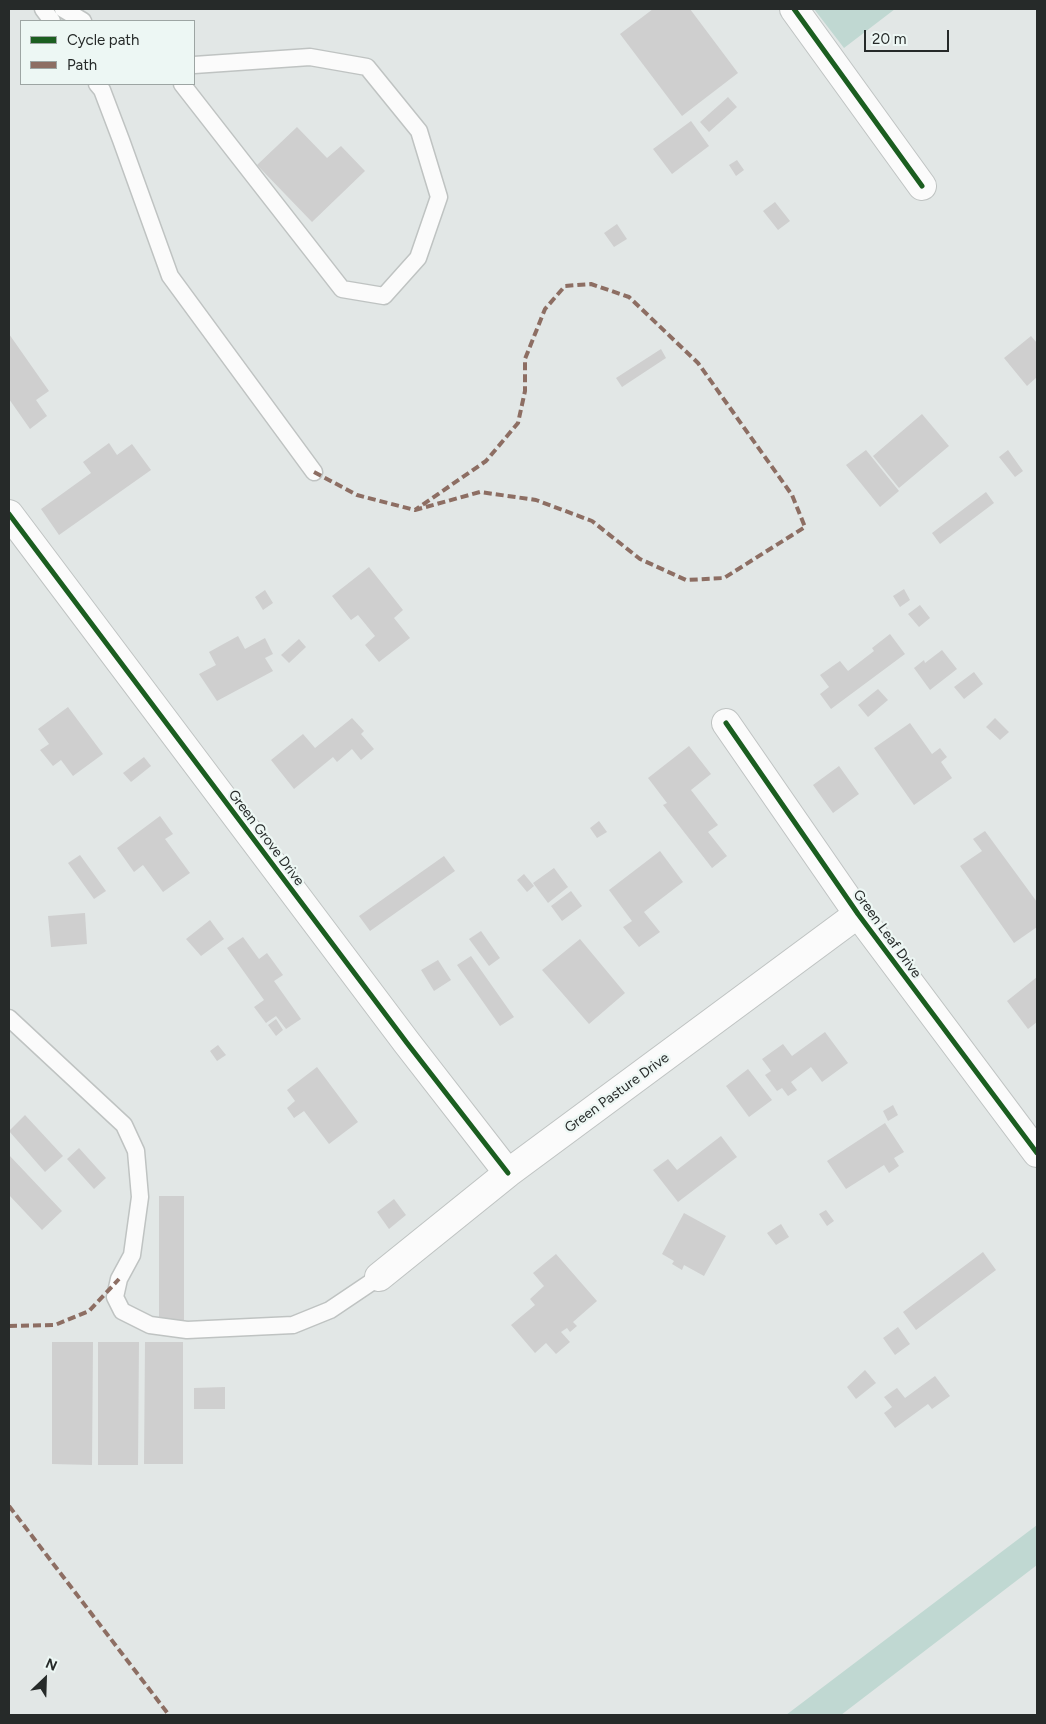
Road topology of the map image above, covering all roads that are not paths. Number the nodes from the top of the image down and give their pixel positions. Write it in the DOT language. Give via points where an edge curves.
graph roads {
  1 [pos="43,9"];
  2 [pos="63,9"];
  3 [pos="794,9"];
  4 [pos="51,20"];
  5 [pos="81,20"];
  6 [pos="195,65"];
  7 [pos="98,85"];
  8 [pos="183,85"];
  9 [pos="922,186"];
  10 [pos="314,472"];
  11 [pos="9,514"];
  12 [pos="726,723"];
  13 [pos="858,914"];
  14 [pos="9,1018"];
  15 [pos="1037,1153"];
  16 [pos="508,1173"];
  17 [pos="379,1276"];
  1 -- 4 [label="lane"];
  2 -- 5 [label="lane"];
  3 -- 9 [label="street"];
  6 -- 8 [label="lane" via="310,57 367,67 419,131 439,198 418,258 384,296 342,289"];
  7 -- 10 [label="lane" via="170,276"];
  11 -- 16 [label="street, Green Grove Drive" via="401,1036"];
  12 -- 13 [label="street, Green Leaf Drive"];
  13 -- 15 [label="street, Green Leaf Drive"];
  13 -- 16 [label="street, Green Pasture Drive"];
  14 -- 17 [label="lane" via="124,1126 136,1151 140,1197 132,1255 119,1279 115,1296 122,1311 150,1325 187,1330 293,1325 330,1310"];
  16 -- 17 [label="street, Green Pasture Drive"];
}
